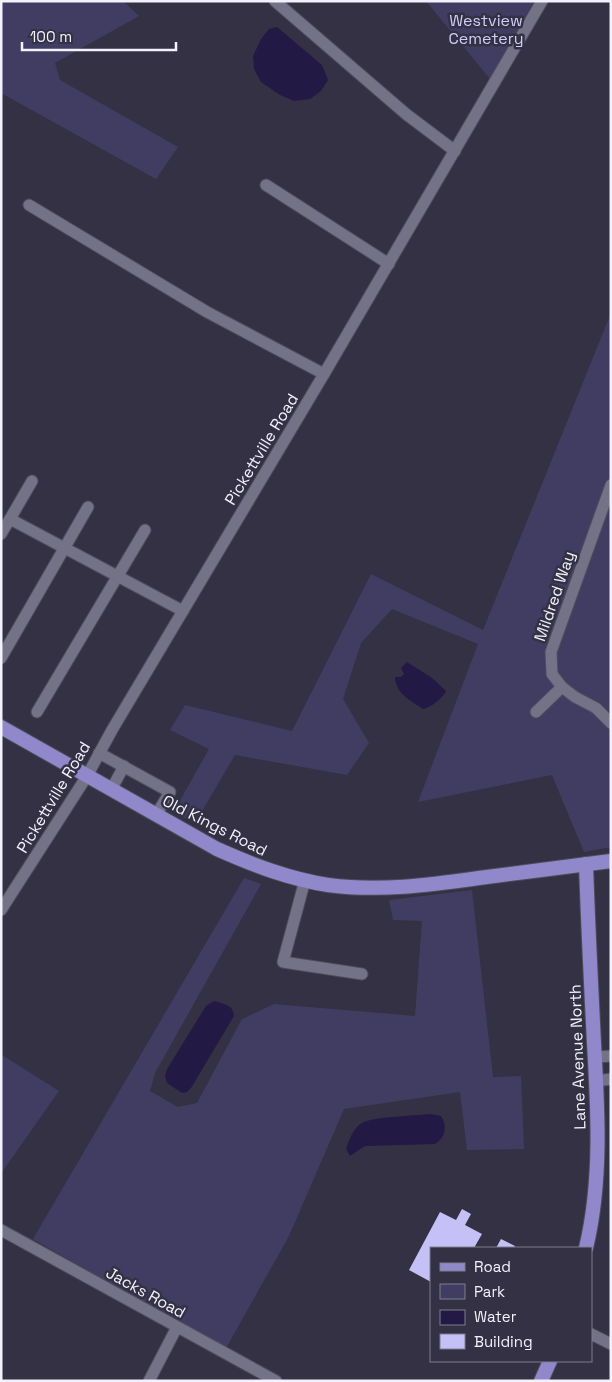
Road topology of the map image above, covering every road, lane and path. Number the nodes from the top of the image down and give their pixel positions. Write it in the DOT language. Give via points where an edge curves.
graph roads {
  1 [pos="275,1"];
  2 [pos="542,1"];
  3 [pos="455,151"];
  4 [pos="266,185"];
  5 [pos="29,205"];
  6 [pos="389,264"];
  7 [pos="324,374"];
  8 [pos="32,481"];
  9 [pos="611,485"];
  10 [pos="88,507"];
  11 [pos="10,519"];
  12 [pos="145,530"];
  13 [pos="1,534"];
  14 [pos="65,548"];
  15 [pos="117,576"];
  16 [pos="183,612"];
  17 [pos="1,658"];
  18 [pos="562,687"];
  19 [pos="37,712"];
  20 [pos="536,712"];
  21 [pos="611,723"];
  22 [pos="1,727"];
  23 [pos="99,753"];
  24 [pos="124,766"];
  25 [pos="87,776"];
  26 [pos="111,790"];
  27 [pos="156,815"];
  28 [pos="611,861"];
  29 [pos="586,864"];
  30 [pos="304,880"];
  31 [pos="1,910"];
  32 [pos="362,974"];
  33 [pos="611,1056"];
  34 [pos="595,1057"];
  35 [pos="611,1079"];
  36 [pos="596,1081"];
  37 [pos="1,1230"];
  38 [pos="586,1247"];
  39 [pos="177,1327"];
  40 [pos="592,1334"];
  41 [pos="611,1344"];
  42 [pos="550,1362"];
  43 [pos="149,1381"];
  44 [pos="276,1381"];
  45 [pos="541,1381"];
  1 -- 3 [label="street" via="406,114"];
  2 -- 3 [label="street, Pickettville Road"];
  3 -- 6 [label="street, Pickettville Road"];
  4 -- 6 [label="street"];
  5 -- 7 [label="street" via="207,312"];
  6 -- 7 [label="street, Pickettville Road"];
  7 -- 16 [label="street, Pickettville Road"];
  8 -- 11 [label="street"];
  9 -- 18 [label="street, Mildred Way" via="551,652 552,674"];
  10 -- 14 [label="street"];
  11 -- 13 [label="street"];
  11 -- 14 [label="street"];
  12 -- 15 [label="street"];
  14 -- 15 [label="street"];
  14 -- 17 [label="street"];
  15 -- 16 [label="street"];
  15 -- 19 [label="street"];
  16 -- 23 [label="street, Pickettville Road"];
  18 -- 20 [label="street"];
  18 -- 21 [label="street" via="596,708"];
  22 -- 25 [label="main road, Old Kings Road"];
  23 -- 24 [label="street"];
  23 -- 25 [label="street, Pickettville Road"];
  24 -- 26 [label="street"];
  24 -- 27 [label="street" via="170,792"];
  25 -- 26 [label="main road, Old Kings Road"];
  25 -- 31 [label="street, Pickettville Road"];
  26 -- 27 [label="main road, Old Kings Road"];
  27 -- 30 [label="main road, Old Kings Road" via="254,866"];
  28 -- 29 [label="main road, Old Kings Road"];
  29 -- 30 [label="main road, Old Kings Road" via="422,886 350,887"];
  29 -- 34 [label="main road, Lane Avenue North"];
  30 -- 32 [label="street" via="284,962"];
  33 -- 34 [label="street"];
  34 -- 36 [label="main road, Lane Avenue North"];
  35 -- 36 [label="street"];
  36 -- 38 [label="main road, Lane Avenue North" via="596,1186"];
  37 -- 39 [label="street, Jacks Road"];
  39 -- 43 [label="street"];
  39 -- 44 [label="street, Jacks Road"];
  40 -- 41 [label="street"];
  42 -- 45 [label="main road"];
}
